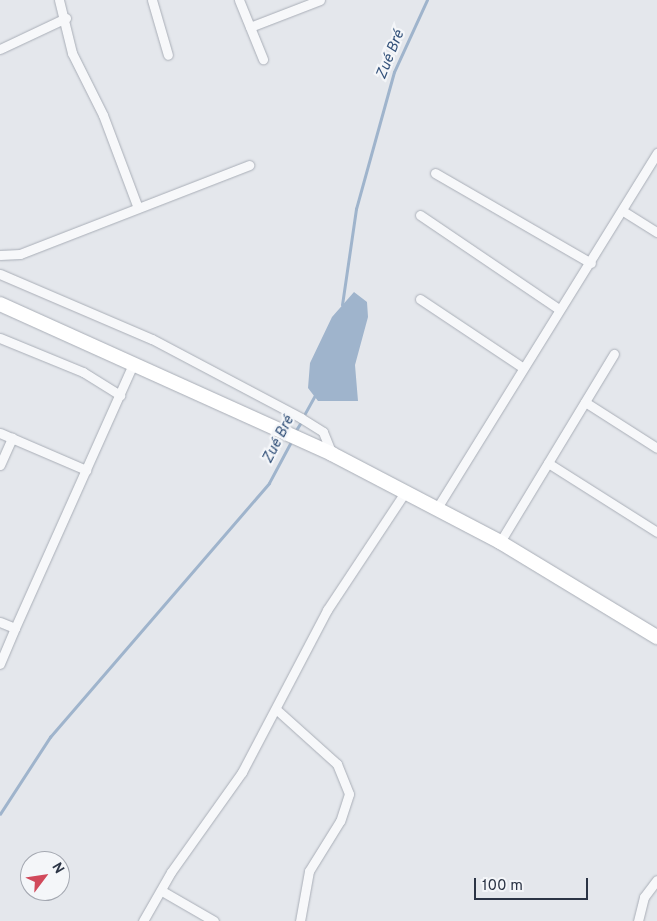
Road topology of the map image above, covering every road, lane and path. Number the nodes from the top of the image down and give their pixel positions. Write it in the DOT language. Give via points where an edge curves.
graph roads {
  1 [pos="59,0"];
  2 [pos="152,0"];
  3 [pos="239,0"];
  4 [pos="320,0"];
  5 [pos="66,18"];
  6 [pos="250,27"];
  7 [pos="0,49"];
  8 [pos="168,55"];
  9 [pos="263,59"];
  10 [pos="657,153"];
  11 [pos="249,165"];
  12 [pos="435,173"];
  13 [pos="138,208"];
  14 [pos="623,210"];
  15 [pos="420,215"];
  16 [pos="657,232"];
  17 [pos="0,255"];
  18 [pos="591,263"];
  19 [pos="0,274"];
  20 [pos="420,299"];
  21 [pos="0,304"];
  22 [pos="559,309"];
  23 [pos="0,338"];
  24 [pos="614,354"];
  25 [pos="134,362"];
  26 [pos="522,367"];
  27 [pos="120,395"];
  28 [pos="585,402"];
  29 [pos="0,433"];
  30 [pos="12,438"];
  31 [pos="657,448"];
  32 [pos="332,454"];
  33 [pos="548,463"];
  34 [pos="0,465"];
  35 [pos="86,470"];
  36 [pos="405,492"];
  37 [pos="437,508"];
  38 [pos="657,532"];
  39 [pos="500,542"];
  40 [pos="0,622"];
  41 [pos="15,628"];
  42 [pos="657,637"];
  43 [pos="0,664"];
  44 [pos="277,710"];
  45 [pos="657,880"];
  46 [pos="162,891"];
  47 [pos="144,921"];
  48 [pos="214,921"];
  49 [pos="300,921"];
  50 [pos="638,921"];
  1 -- 5 [label="street"];
  2 -- 8 [label="street"];
  3 -- 6 [label="street"];
  4 -- 6 [label="street"];
  5 -- 7 [label="street"];
  5 -- 13 [label="street" via="72,53 103,115"];
  6 -- 9 [label="street"];
  10 -- 14 [label="street"];
  11 -- 13 [label="street"];
  12 -- 18 [label="street"];
  13 -- 17 [label="street" via="20,254"];
  14 -- 16 [label="street"];
  14 -- 18 [label="street"];
  15 -- 22 [label="street"];
  18 -- 22 [label="street"];
  19 -- 32 [label="street" via="152,339 302,418 323,432"];
  20 -- 26 [label="street"];
  21 -- 25 [label="main road"];
  22 -- 26 [label="street"];
  23 -- 27 [label="street" via="83,372"];
  24 -- 28 [label="street"];
  25 -- 27 [label="street"];
  25 -- 32 [label="main road"];
  26 -- 37 [label="street"];
  27 -- 35 [label="street"];
  28 -- 31 [label="street"];
  28 -- 33 [label="street"];
  29 -- 30 [label="street"];
  30 -- 34 [label="street"];
  30 -- 35 [label="street"];
  32 -- 36 [label="main road"];
  33 -- 38 [label="street"];
  33 -- 39 [label="street"];
  35 -- 41 [label="street" via="56,545"];
  36 -- 37 [label="main road"];
  36 -- 44 [label="street" via="327,610"];
  37 -- 39 [label="main road"];
  39 -- 42 [label="main road"];
  40 -- 41 [label="street"];
  41 -- 43 [label="street"];
  44 -- 46 [label="street" via="242,772 171,872"];
  44 -- 49 [label="street" via="337,764 350,794 340,821 308,871"];
  45 -- 50 [label="street" via="644,897"];
  46 -- 47 [label="street"];
  46 -- 48 [label="street"];
}
